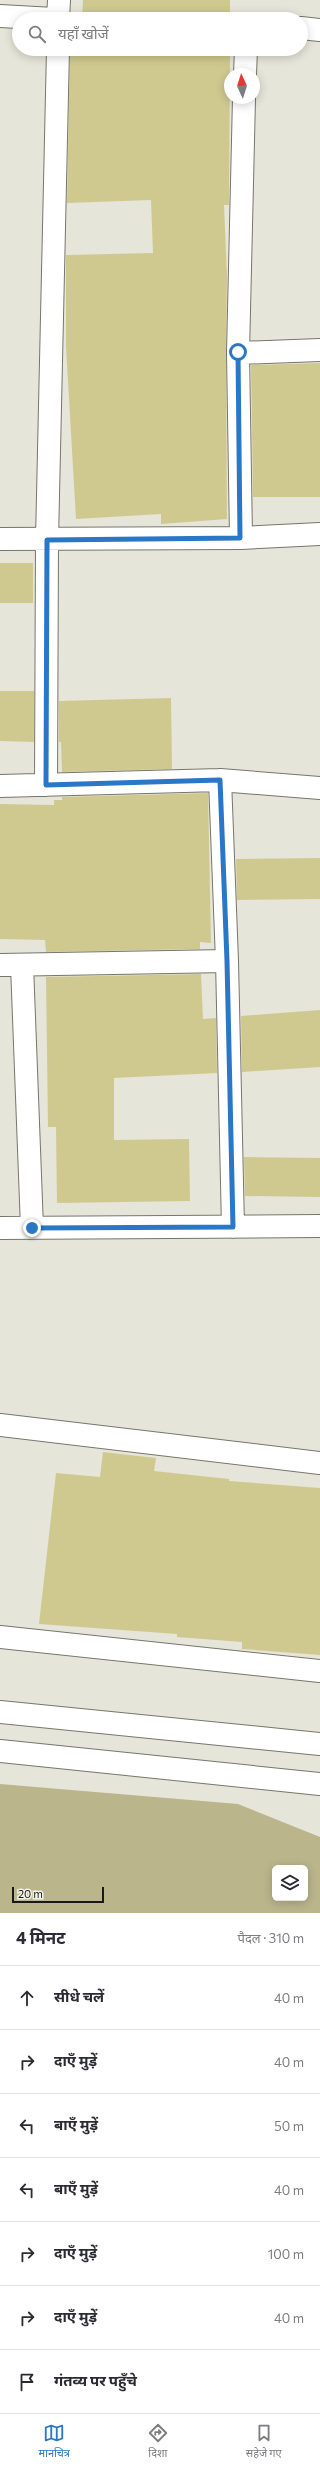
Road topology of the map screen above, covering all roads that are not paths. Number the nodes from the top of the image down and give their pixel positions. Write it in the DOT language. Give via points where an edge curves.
graph roads {
  1 [pos="59,0"];
  2 [pos="58,12"];
  3 [pos="0,16"];
  4 [pos="12,17"];
  5 [pos="308,29"];
  6 [pos="320,30"];
  7 [pos="58,56"];
  8 [pos="246,56"];
  9 [pos="245,68"];
  10 [pos="244,104"];
  11 [pos="320,350"];
  12 [pos="238,352"];
  13 [pos="320,534"];
  14 [pos="240,538"];
  15 [pos="0,539"];
  16 [pos="47,540"];
  17 [pos="220,780"];
  18 [pos="46,785"];
  19 [pos="0,786"];
  20 [pos="320,788"];
  21 [pos="227,961"];
  22 [pos="0,965"];
  23 [pos="22,965"];
  24 [pos="320,1226"];
  25 [pos="233,1227"];
  26 [pos="0,1228"];
  27 [pos="32,1228"];
  28 [pos="0,1425"];
  29 [pos="320,1463"];
  30 [pos="0,1637"];
  31 [pos="320,1671"];
  32 [pos="0,1712"];
  33 [pos="320,1744"];
  34 [pos="0,1751"];
  35 [pos="320,1784"];
  1 -- 2 [label="street"];
  3 -- 4 [label="street"];
  5 -- 6 [label="street"];
  7 -- 16 [label="street"];
  8 -- 9 [label="street"];
  10 -- 12 [label="street"];
  11 -- 12 [label="street"];
  12 -- 14 [label="street"];
  13 -- 14 [label="street"];
  14 -- 16 [label="street"];
  15 -- 16 [label="street"];
  16 -- 18 [label="street"];
  17 -- 18 [label="street"];
  17 -- 20 [label="street"];
  17 -- 21 [label="street"];
  18 -- 19 [label="street"];
  21 -- 23 [label="street"];
  21 -- 25 [label="street"];
  22 -- 23 [label="street"];
  23 -- 27 [label="street"];
  24 -- 25 [label="street"];
  25 -- 27 [label="street"];
  26 -- 27 [label="street"];
  28 -- 29 [label="street"];
  30 -- 31 [label="street"];
  32 -- 33 [label="street"];
  34 -- 35 [label="street"];
}
